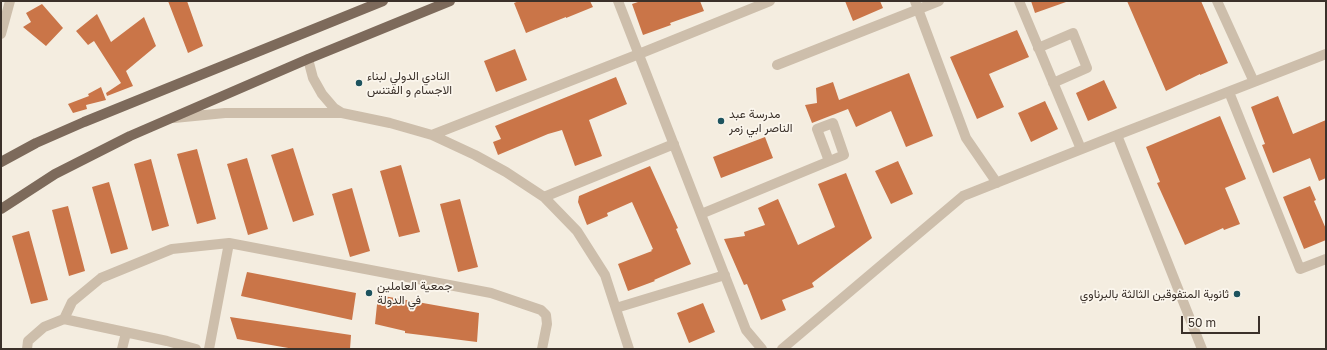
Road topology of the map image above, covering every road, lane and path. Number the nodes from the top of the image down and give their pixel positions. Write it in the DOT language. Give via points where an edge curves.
graph roads {
  1 [pos="10,1"];
  2 [pos="384,1"];
  3 [pos="450,1"];
  4 [pos="618,1"];
  5 [pos="939,1"];
  6 [pos="1019,1"];
  7 [pos="1217,1"];
  8 [pos="764,2"];
  9 [pos="916,5"];
  10 [pos="1,34"];
  11 [pos="1038,48"];
  12 [pos="639,54"];
  13 [pos="1326,54"];
  14 [pos="308,59"];
  15 [pos="777,65"];
  16 [pos="1254,82"];
  17 [pos="1053,83"];
  18 [pos="1229,92"];
  19 [pos="342,113"];
  20 [pos="172,118"];
  21 [pos="432,135"];
  22 [pos="1117,135"];
  23 [pos="674,144"];
  24 [pos="1081,149"];
  25 [pos="828,161"];
  26 [pos="1,162"];
  27 [pos="996,183"];
  28 [pos="544,197"];
  29 [pos="1,209"];
  30 [pos="701,214"];
  31 [pos="229,243"];
  32 [pos="1326,259"];
  33 [pos="724,275"];
  34 [pos="616,308"];
  35 [pos="64,319"];
  36 [pos="126,333"];
  37 [pos="167,345"];
  38 [pos="27,349"];
  39 [pos="122,349"];
  40 [pos="196,349"];
  41 [pos="209,349"];
  42 [pos="542,349"];
  43 [pos="629,349"];
  44 [pos="762,349"];
  45 [pos="782,349"];
  46 [pos="1202,349"];
  1 -- 10 [label="street"];
  2 -- 26 [label="main road" via="84,122"];
  3 -- 14 [label="main road"];
  4 -- 12 [label="street"];
  5 -- 9 [label="street"];
  6 -- 11 [label="street"];
  7 -- 16 [label="street"];
  8 -- 12 [label="street"];
  9 -- 15 [label="street"];
  9 -- 27 [label="street" via="966,138"];
  11 -- 17 [label="street"];
  11 -- 17 [label="street" via="1073,33 1087,68"];
  12 -- 21 [label="street"];
  12 -- 23 [label="street"];
  13 -- 16 [label="street"];
  14 -- 19 [label="street" via="322,94"];
  14 -- 20 [label="main road"];
  16 -- 18 [label="street"];
  17 -- 24 [label="street"];
  18 -- 22 [label="street"];
  18 -- 32 [label="street" via="1300,269"];
  19 -- 20 [label="street" via="225,113"];
  19 -- 21 [label="street"];
  20 -- 29 [label="main road" via="92,154 55,174"];
  21 -- 28 [label="street" via="476,155"];
  22 -- 24 [label="street"];
  22 -- 46 [label="street"];
  23 -- 28 [label="street"];
  23 -- 30 [label="street"];
  24 -- 27 [label="street"];
  25 -- 25 [label="street" via="844,155 833,123 817,129"];
  25 -- 30 [label="street"];
  27 -- 45 [label="street" via="963,196"];
  28 -- 34 [label="street" via="577,231 605,275"];
  30 -- 33 [label="street"];
  31 -- 35 [label="street" via="172,249 101,278 72,302"];
  31 -- 41 [label="street"];
  31 -- 42 [label="street" via="491,293 541,310 546,315 547,324"];
  33 -- 34 [label="street"];
  33 -- 44 [label="street" via="746,330"];
  34 -- 43 [label="street"];
  35 -- 36 [label="street"];
  35 -- 38 [label="street" via="44,327 28,341"];
  36 -- 37 [label="street"];
  36 -- 39 [label="street"];
  37 -- 40 [label="street"];
}
